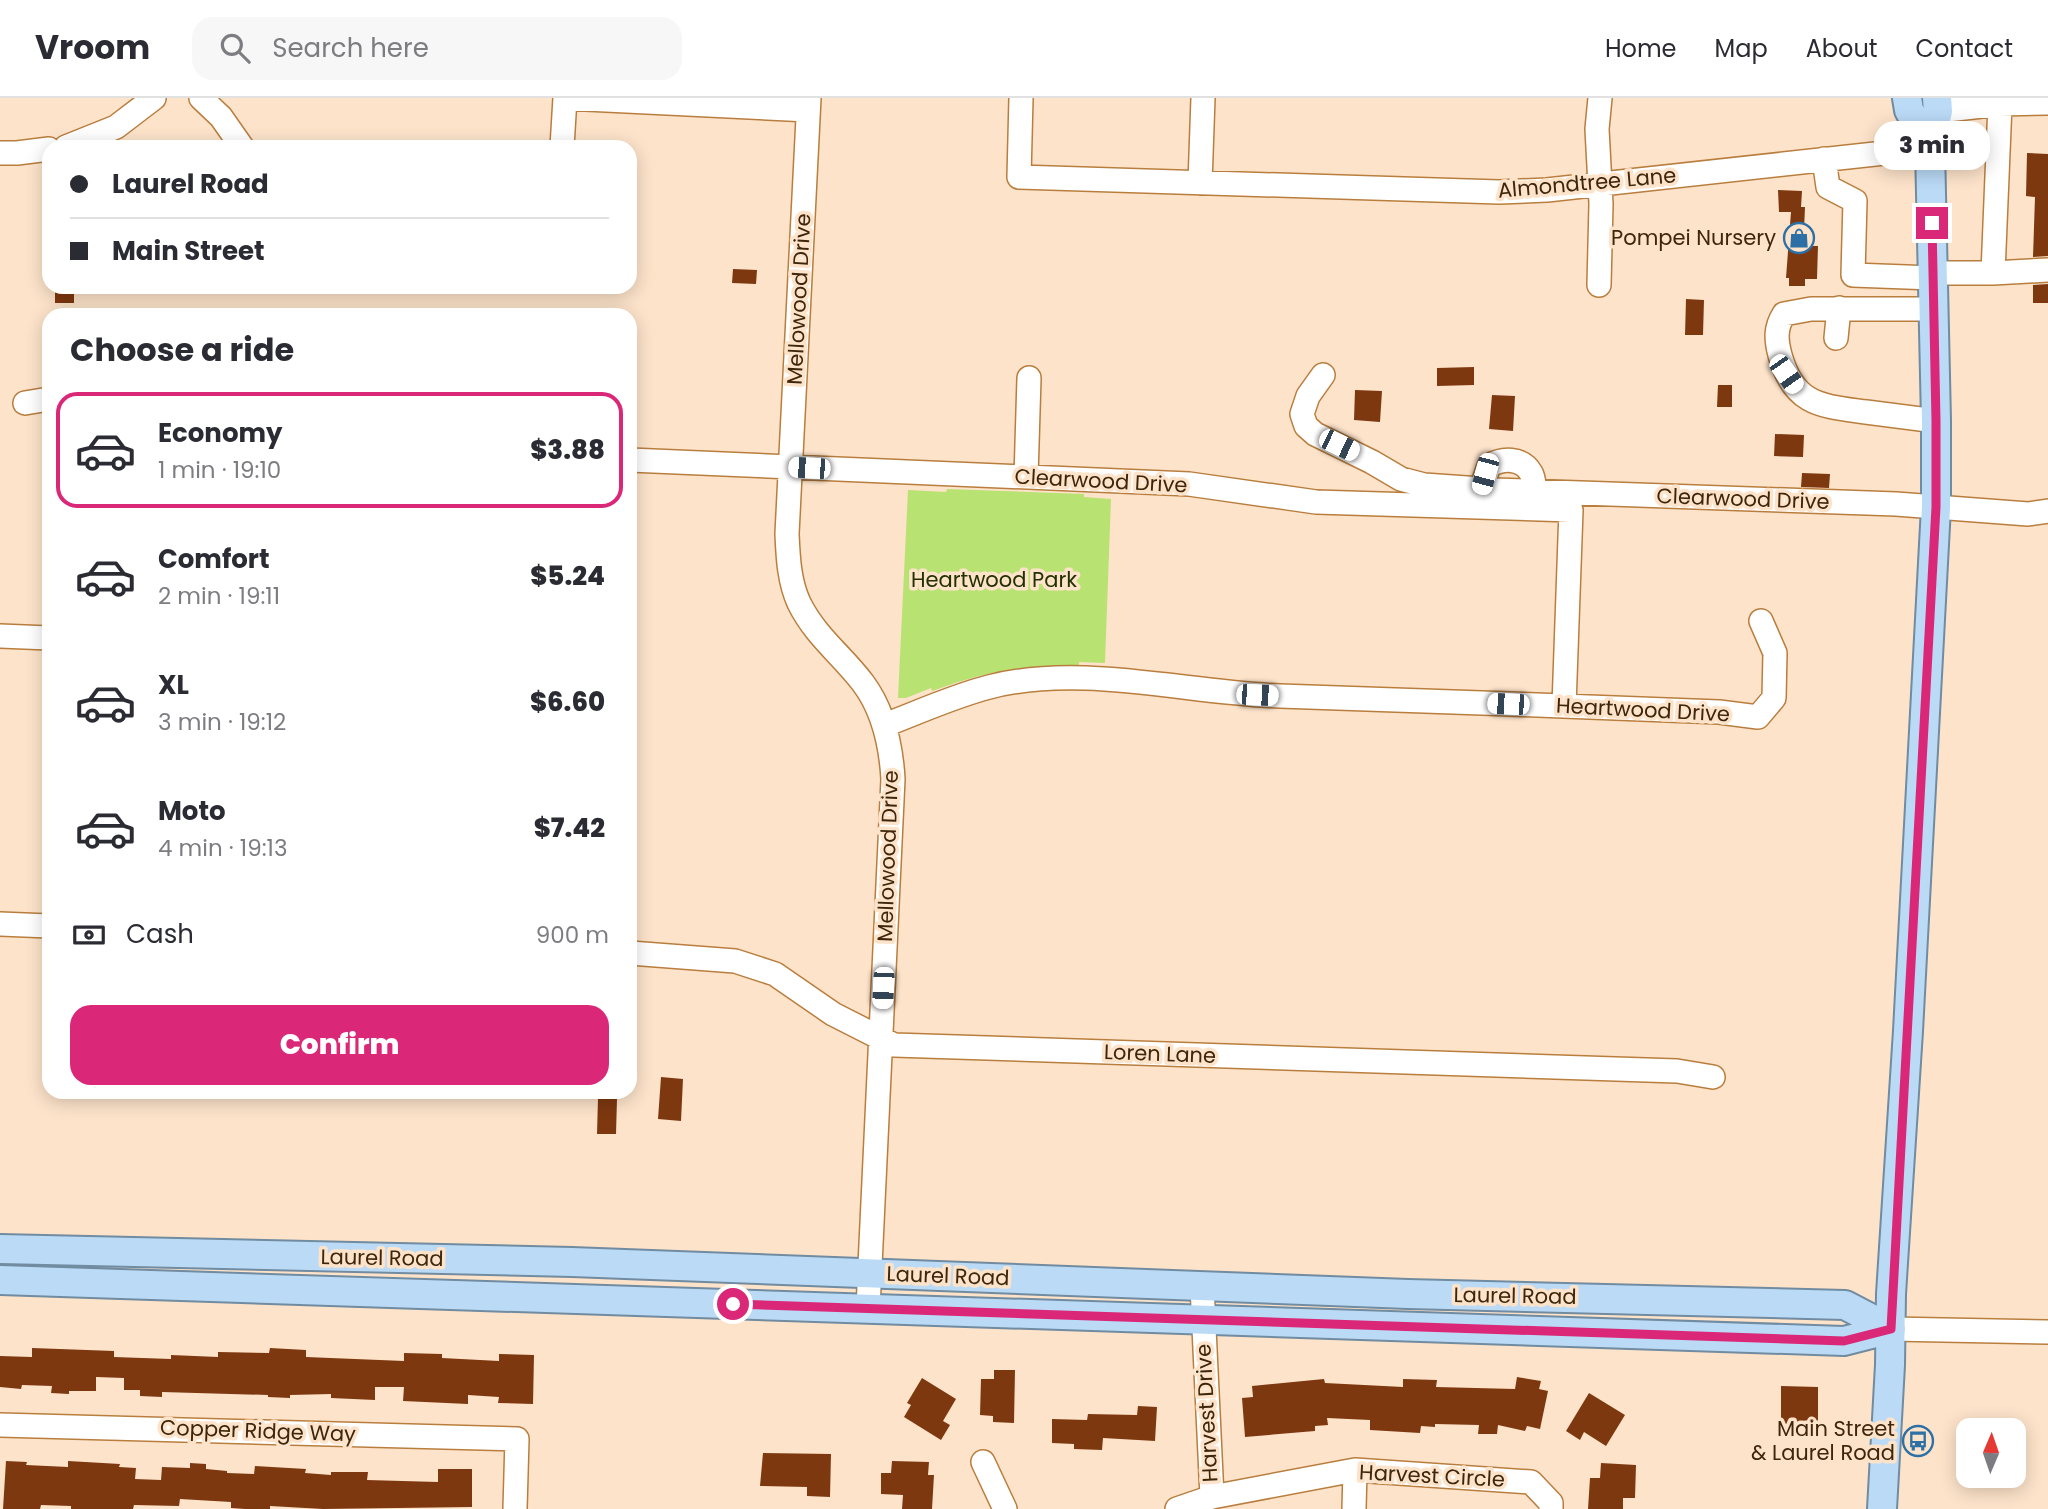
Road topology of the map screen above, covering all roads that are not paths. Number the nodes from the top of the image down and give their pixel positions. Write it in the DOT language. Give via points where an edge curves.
graph roads {
  1 [pos="155,98"];
  2 [pos="201,98"];
  3 [pos="565,98"];
  4 [pos="1021,98"];
  5 [pos="1203,98"];
  6 [pos="1600,98"];
  7 [pos="1907,98"];
  8 [pos="2048,103"];
  9 [pos="809,104"];
  10 [pos="1937,104"];
  11 [pos="2000,104"];
  12 [pos="84,140"];
  13 [pos="237,140"];
  14 [pos="562,140"];
  15 [pos="1930,148"];
  16 [pos="42,150"];
  17 [pos="0,153"];
  18 [pos="1824,159"];
  19 [pos="1200,183"];
  20 [pos="1600,183"];
  21 [pos="2048,270"];
  22 [pos="1993,273"];
  23 [pos="1933,276"];
  24 [pos="1599,285"];
  25 [pos="1839,308"];
  26 [pos="1934,309"];
  27 [pos="1836,338"];
  28 [pos="1323,374"];
  29 [pos="1029,378"];
  30 [pos="42,400"];
  31 [pos="25,403"];
  32 [pos="1936,421"];
  33 [pos="637,460"];
  34 [pos="790,467"];
  35 [pos="1026,477"];
  36 [pos="1936,507"];
  37 [pos="2048,511"];
  38 [pos="1761,621"];
  39 [pos="0,636"];
  40 [pos="42,638"];
  41 [pos="1564,706"];
  42 [pos="885,725"];
  43 [pos="0,924"];
  44 [pos="42,926"];
  45 [pos="637,954"];
  46 [pos="880,1039"];
  47 [pos="1713,1077"];
  48 [pos="0,1249"];
  49 [pos="572,1262"];
  50 [pos="869,1273"];
  51 [pos="0,1280"];
  52 [pos="1202,1286"];
  53 [pos="496,1296"];
  54 [pos="868,1308"];
  55 [pos="1202,1320"];
  56 [pos="1891,1329"];
  57 [pos="2048,1332"];
  58 [pos="0,1425"];
  59 [pos="983,1462"];
  60 [pos="1355,1469"];
  61 [pos="1212,1497"];
  62 [pos="515,1509"];
  63 [pos="1005,1509"];
  64 [pos="1177,1509"];
  65 [pos="1354,1509"];
  66 [pos="1551,1509"];
  67 [pos="1882,1509"];
  1 -- 12 [label="street" via="116,127"];
  2 -- 13 [label="street"];
  3 -- 9 [label="street"];
  3 -- 14 [label="street"];
  4 -- 19 [label="street, Almondtree Lane" via="1018,177"];
  5 -- 19 [label="street"];
  6 -- 20 [label="street"];
  7 -- 15 [label="main road"];
  8 -- 11 [label="street"];
  9 -- 34 [label="street, Mellowood Drive"];
  10 -- 11 [label="street"];
  10 -- 15 [label="main road"];
  11 -- 22 [label="street"];
  15 -- 18 [label="street, Almondtree Lane"];
  15 -- 23 [label="main road"];
  16 -- 17 [label="street"];
  18 -- 20 [label="street, Almondtree Lane"];
  18 -- 23 [label="street" via="1828,187 1855,201 1853,275"];
  19 -- 20 [label="street, Almondtree Lane" via="1499,192"];
  20 -- 24 [label="street"];
  21 -- 22 [label="street"];
  22 -- 23 [label="street"];
  23 -- 26 [label="main road"];
  25 -- 26 [label="street"];
  25 -- 27 [label="street"];
  25 -- 32 [label="street" via="1784,314 1779,322 1779,353 1794,387 1822,407"];
  26 -- 32 [label="main road"];
  28 -- 36 [label="street, Clearwood Drive" via="1302,414 1306,426 1401,479 1424,485"];
  29 -- 35 [label="street"];
  30 -- 31 [label="street"];
  32 -- 36 [label="main road"];
  33 -- 34 [label="street, Clearwood Drive"];
  34 -- 35 [label="street, Clearwood Drive"];
  34 -- 42 [label="street, Mellowood Drive" via="789,569 798,601 819,636 862,682"];
  35 -- 41 [label="street, Clearwood Drive" via="1189,484 1316,502 1571,510"];
  36 -- 37 [label="street, Clearwood Drive" via="2028,514"];
  36 -- 56 [label="main road"];
  38 -- 41 [label="street, Heartwood Drive" via="1775,653 1774,698 1758,717"];
  39 -- 40 [label="street"];
  41 -- 42 [label="street, Heartwood Drive" via="1257,695 1148,682 1069,679 990,687"];
  42 -- 46 [label="street, Mellowood Drive" via="893,779"];
  43 -- 44 [label="street"];
  45 -- 46 [label="street, Loren Lane" via="735,961 775,974"];
  46 -- 47 [label="street, Loren Lane" via="894,1045 1677,1071"];
  46 -- 50 [label="street, Mellowood Drive"];
  48 -- 49 [label="main road, Laurel Road"];
  49 -- 50 [label="main road, Laurel Road"];
  49 -- 53 [label="main road" via="571,1280 565,1286 531,1286"];
  50 -- 52 [label="main road, Laurel Road"];
  50 -- 54 [label="street, Mellowood Drive"];
  51 -- 53 [label="main road, Laurel Road"];
  52 -- 55 [label="street, Harvest Drive"];
  52 -- 56 [label="main road, Laurel Road" via="1845,1305"];
  53 -- 54 [label="main road, Laurel Road"];
  54 -- 55 [label="main road, Laurel Road"];
  55 -- 56 [label="main road, Laurel Road" via="1844,1341"];
  55 -- 61 [label="street, Harvest Drive"];
  56 -- 57 [label="street, Laurel Road"];
  56 -- 67 [label="main road"];
  58 -- 62 [label="street, Copper Ridge Way" via="517,1439"];
  59 -- 63 [label="street"];
  60 -- 61 [label="street, Harvest Circle"];
  60 -- 65 [label="street"];
  60 -- 66 [label="street, Harvest Circle" via="1531,1482 1551,1503"];
  61 -- 64 [label="street, Harvest Circle"];
}
